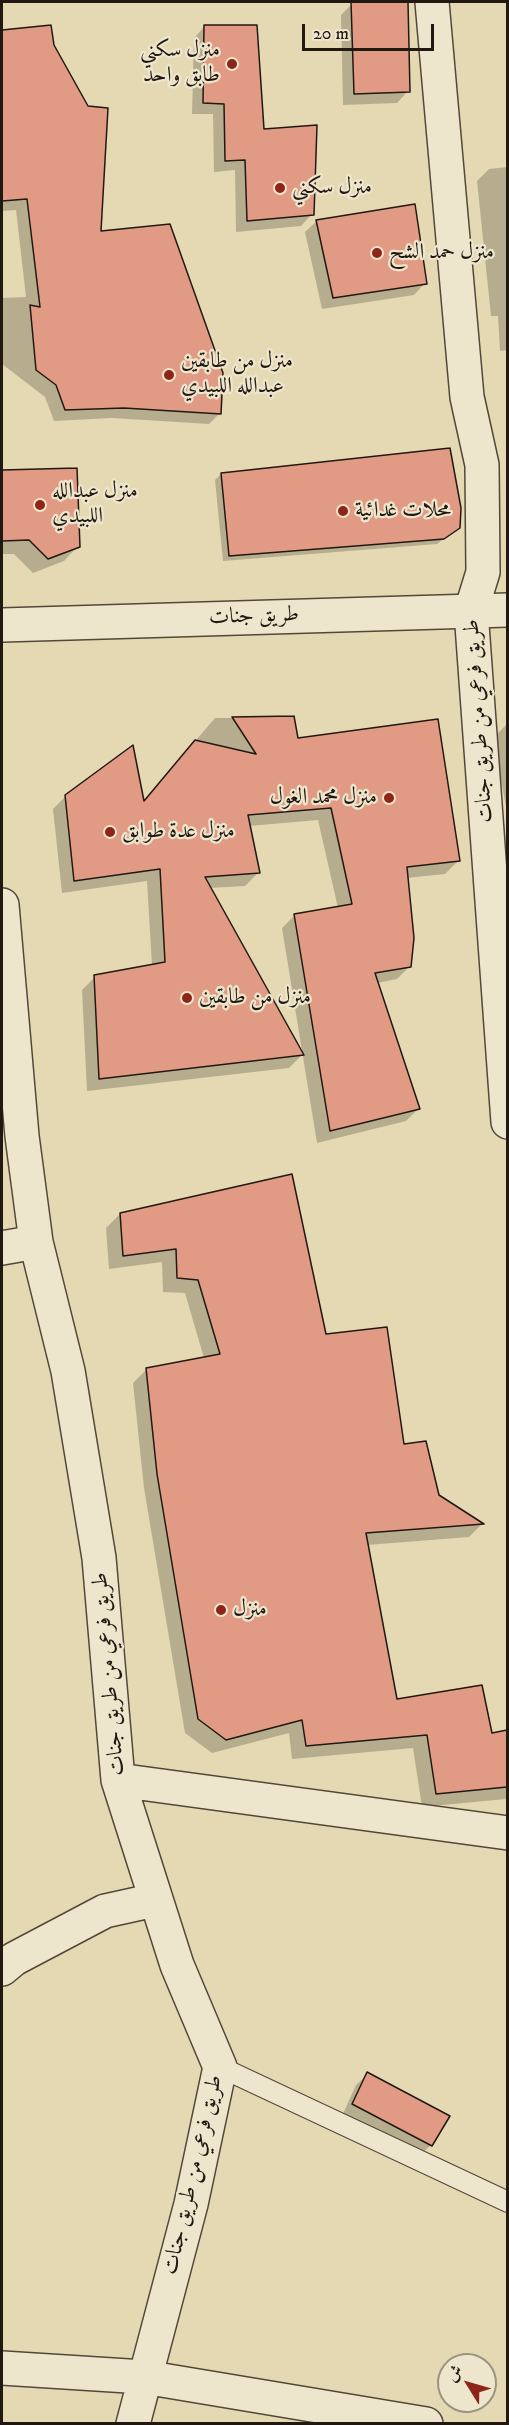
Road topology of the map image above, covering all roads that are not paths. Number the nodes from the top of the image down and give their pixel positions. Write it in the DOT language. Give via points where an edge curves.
graph roads {
  1 [pos="432,2"];
  2 [pos="471,610"];
  3 [pos="507,610"];
  4 [pos="2,625"];
  5 [pos="2,905"];
  6 [pos="507,1122"];
  7 [pos="36,1242"];
  8 [pos="2,1248"];
  9 [pos="118,1780"];
  10 [pos="507,1833"];
  11 [pos="155,1900"];
  12 [pos="2,1969"];
  13 [pos="220,2067"];
  14 [pos="507,2202"];
  15 [pos="2,2368"];
  16 [pos="144,2377"];
  17 [pos="133,2424"];
  18 [pos="426,2424"];
  1 -- 2 [label="street, طريق فرعي من طريق جنات" via="467,397 482,465 483,572"];
  2 -- 3 [label="street, طريق جنات"];
  2 -- 4 [label="street, طريق جنات"];
  2 -- 6 [label="street, طريق فرعي من طريق جنات"];
  5 -- 7 [label="street, طريق فرعي من طريق جنات" via="22,1136"];
  7 -- 8 [label="street"];
  7 -- 9 [label="street, طريق فرعي من طريق جنات" via="68,1371 99,1558"];
  9 -- 10 [label="street"];
  9 -- 11 [label="street, طريق فرعي من طريق جنات"];
  11 -- 12 [label="street" via="105,1911"];
  11 -- 13 [label="street, طريق فرعي من طريق جنات" via="177,1965"];
  13 -- 14 [label="lane"];
  13 -- 16 [label="street, طريق فرعي من طريق جنات" via="191,2204"];
  15 -- 16 [label="street"];
  16 -- 17 [label="street, طريق فرعي من طريق جنات"];
  16 -- 18 [label="street"];
}
